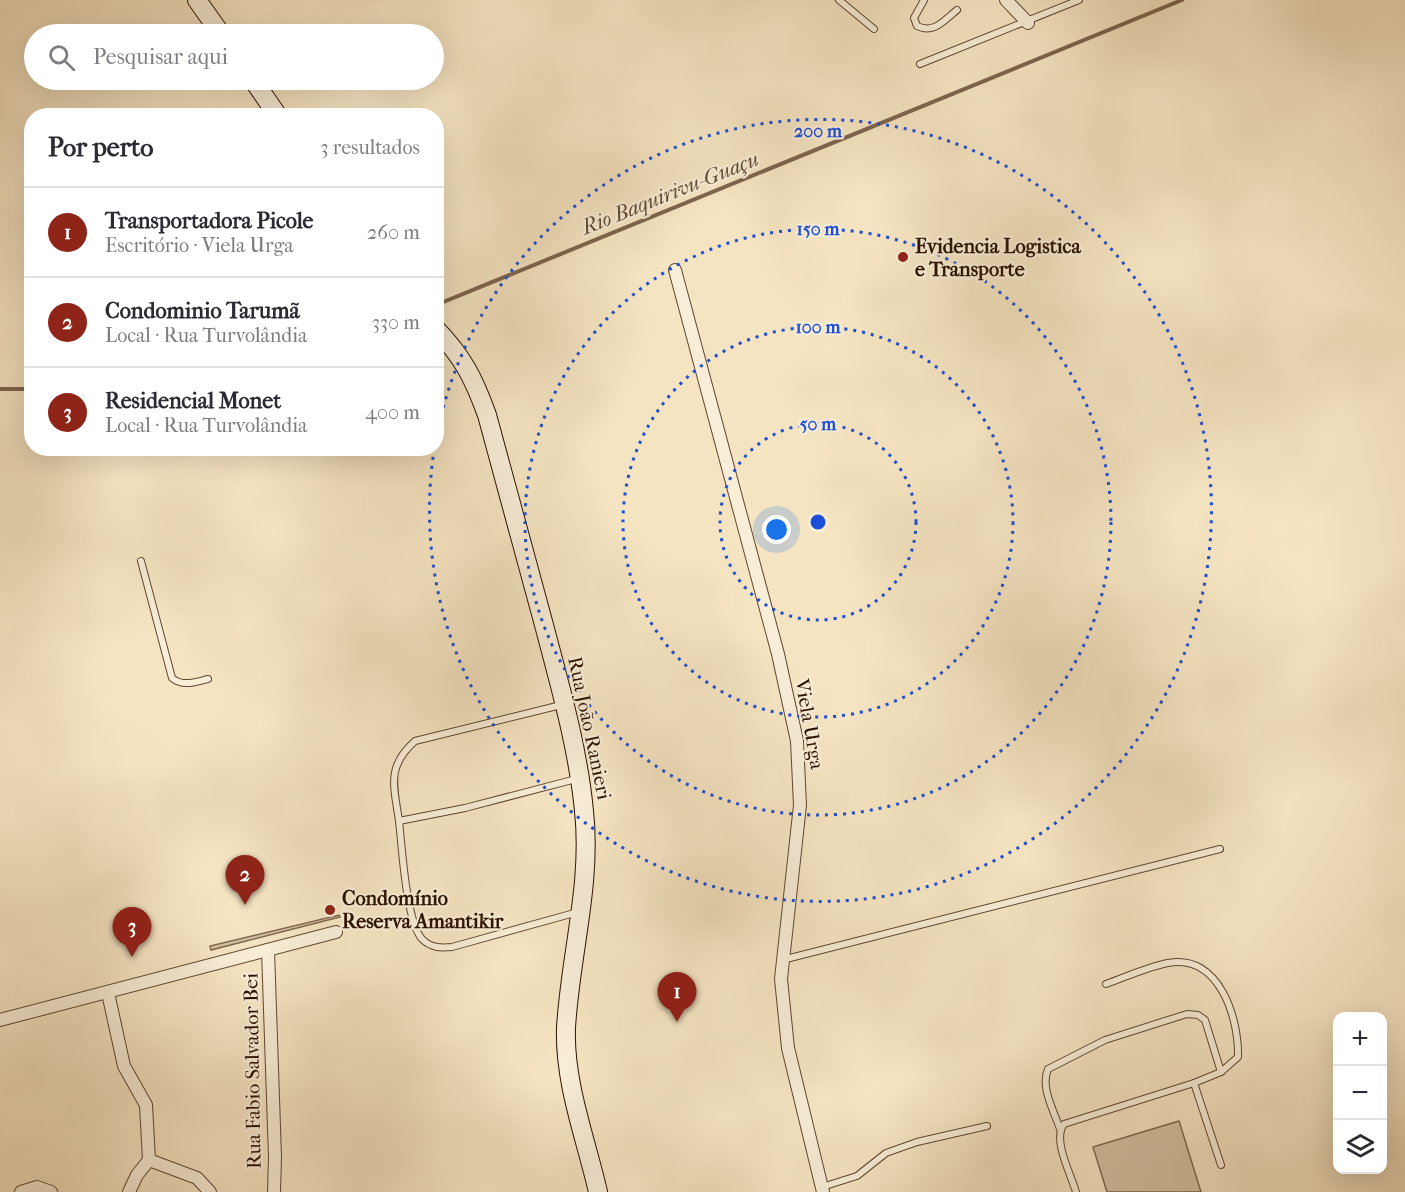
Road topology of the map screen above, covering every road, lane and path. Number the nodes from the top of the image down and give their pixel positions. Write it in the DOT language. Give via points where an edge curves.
graph roads {
  1 [pos="196,0"];
  2 [pos="839,0"];
  3 [pos="924,0"];
  4 [pos="1006,0"];
  5 [pos="1079,0"];
  6 [pos="957,10"];
  7 [pos="1028,22"];
  8 [pos="214,24"];
  9 [pos="874,29"];
  10 [pos="920,64"];
  11 [pos="260,90"];
  12 [pos="272,108"];
  13 [pos="675,270"];
  14 [pos="444,338"];
  15 [pos="141,561"];
  16 [pos="208,679"];
  17 [pos="565,704"];
  18 [pos="580,778"];
  19 [pos="399,821"];
  20 [pos="1220,849"];
  21 [pos="581,911"];
  22 [pos="336,932"];
  23 [pos="268,950"];
  24 [pos="782,961"];
  25 [pos="1106,984"];
  26 [pos="108,993"];
  27 [pos="0,1020"];
  28 [pos="1221,1072"];
  29 [pos="1194,1083"];
  30 [pos="987,1126"];
  31 [pos="1060,1129"];
  32 [pos="149,1160"];
  33 [pos="1221,1165"];
  34 [pos="822,1190"];
  35 [pos="21,1192"];
  36 [pos="51,1192"];
  37 [pos="129,1192"];
  38 [pos="210,1192"];
  39 [pos="274,1192"];
  40 [pos="598,1192"];
  41 [pos="1076,1192"];
  1 -- 8 [label="street"];
  2 -- 9 [label="lane"];
  3 -- 6 [label="lane" via="914,18 917,26 926,30 933,30"];
  4 -- 7 [label="street"];
  5 -- 7 [label="lane"];
  7 -- 10 [label="lane"];
  11 -- 12 [label="street"];
  13 -- 24 [label="street, Viela Urga" via="778,654 797,741 800,805"];
  14 -- 17 [label="street, Rua João Ranieri" via="473,376 487,415"];
  15 -- 16 [label="lane" via="172,678 179,684"];
  17 -- 18 [label="street, Rua João Ranieri"];
  17 -- 19 [label="lane" via="416,741 401,754 393,776"];
  18 -- 19 [label="lane"];
  18 -- 21 [label="street, Rua João Ranieri" via="585,813"];
  19 -- 21 [label="lane" via="406,895 421,938 437,948"];
  20 -- 24 [label="lane"];
  21 -- 40 [label="street, Rua João Ranieri" via="566,1029 573,1092"];
  22 -- 23 [label="street"];
  23 -- 26 [label="street"];
  23 -- 39 [label="street, Rua Fabio Salvador Bei"];
  24 -- 34 [label="street, Viela Urga" via="788,1048"];
  25 -- 28 [label="lane" via="1170,963 1192,964 1212,975 1231,1008 1239,1041 1238,1057"];
  26 -- 27 [label="street"];
  26 -- 32 [label="street" via="124,1066 146,1105"];
  28 -- 29 [label="lane"];
  28 -- 31 [label="lane" via="1205,1020 1198,1015 1187,1014 1105,1040 1048,1069 1045,1086"];
  29 -- 31 [label="lane" via="1064,1124"];
  29 -- 33 [label="lane"];
  30 -- 34 [label="lane" via="886,1153 857,1176"];
  31 -- 41 [label="lane"];
  32 -- 37 [label="street"];
  32 -- 38 [label="street" via="197,1178"];
  35 -- 36 [label="street" via="37,1187"];
}
